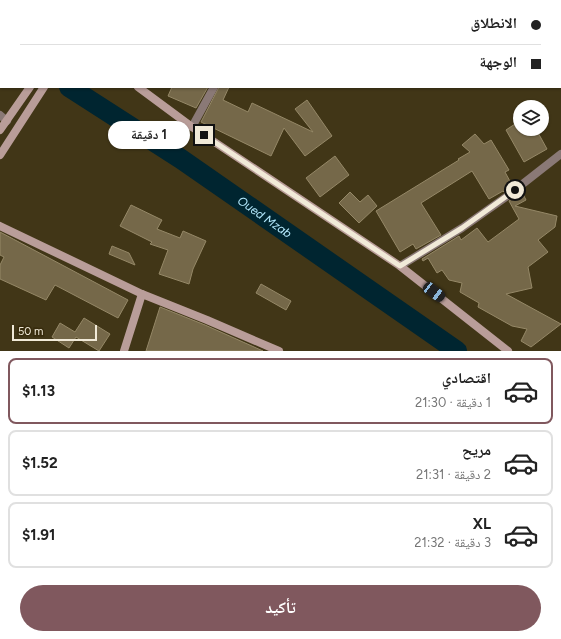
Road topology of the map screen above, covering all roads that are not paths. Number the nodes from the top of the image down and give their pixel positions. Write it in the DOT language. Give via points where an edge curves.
graph roads {
  1 [pos="29,88"];
  2 [pos="43,88"];
  3 [pos="139,88"];
  4 [pos="213,88"];
  5 [pos="0,115"];
  6 [pos="9,118"];
  7 [pos="192,127"];
  8 [pos="0,130"];
  9 [pos="561,154"];
  10 [pos="0,155"];
  11 [pos="0,226"];
  12 [pos="400,266"];
  13 [pos="142,294"];
  14 [pos="124,351"];
  15 [pos="279,351"];
  16 [pos="508,351"];
  1 -- 6 [label="main road"];
  2 -- 10 [label="main road"];
  3 -- 7 [label="main road"];
  4 -- 7 [label="street"];
  5 -- 6 [label="street"];
  6 -- 8 [label="main road"];
  7 -- 12 [label="main road"];
  9 -- 12 [label="street" via="462,228"];
  11 -- 13 [label="main road"];
  12 -- 16 [label="main road"];
  13 -- 14 [label="main road"];
  13 -- 15 [label="main road"];
}
